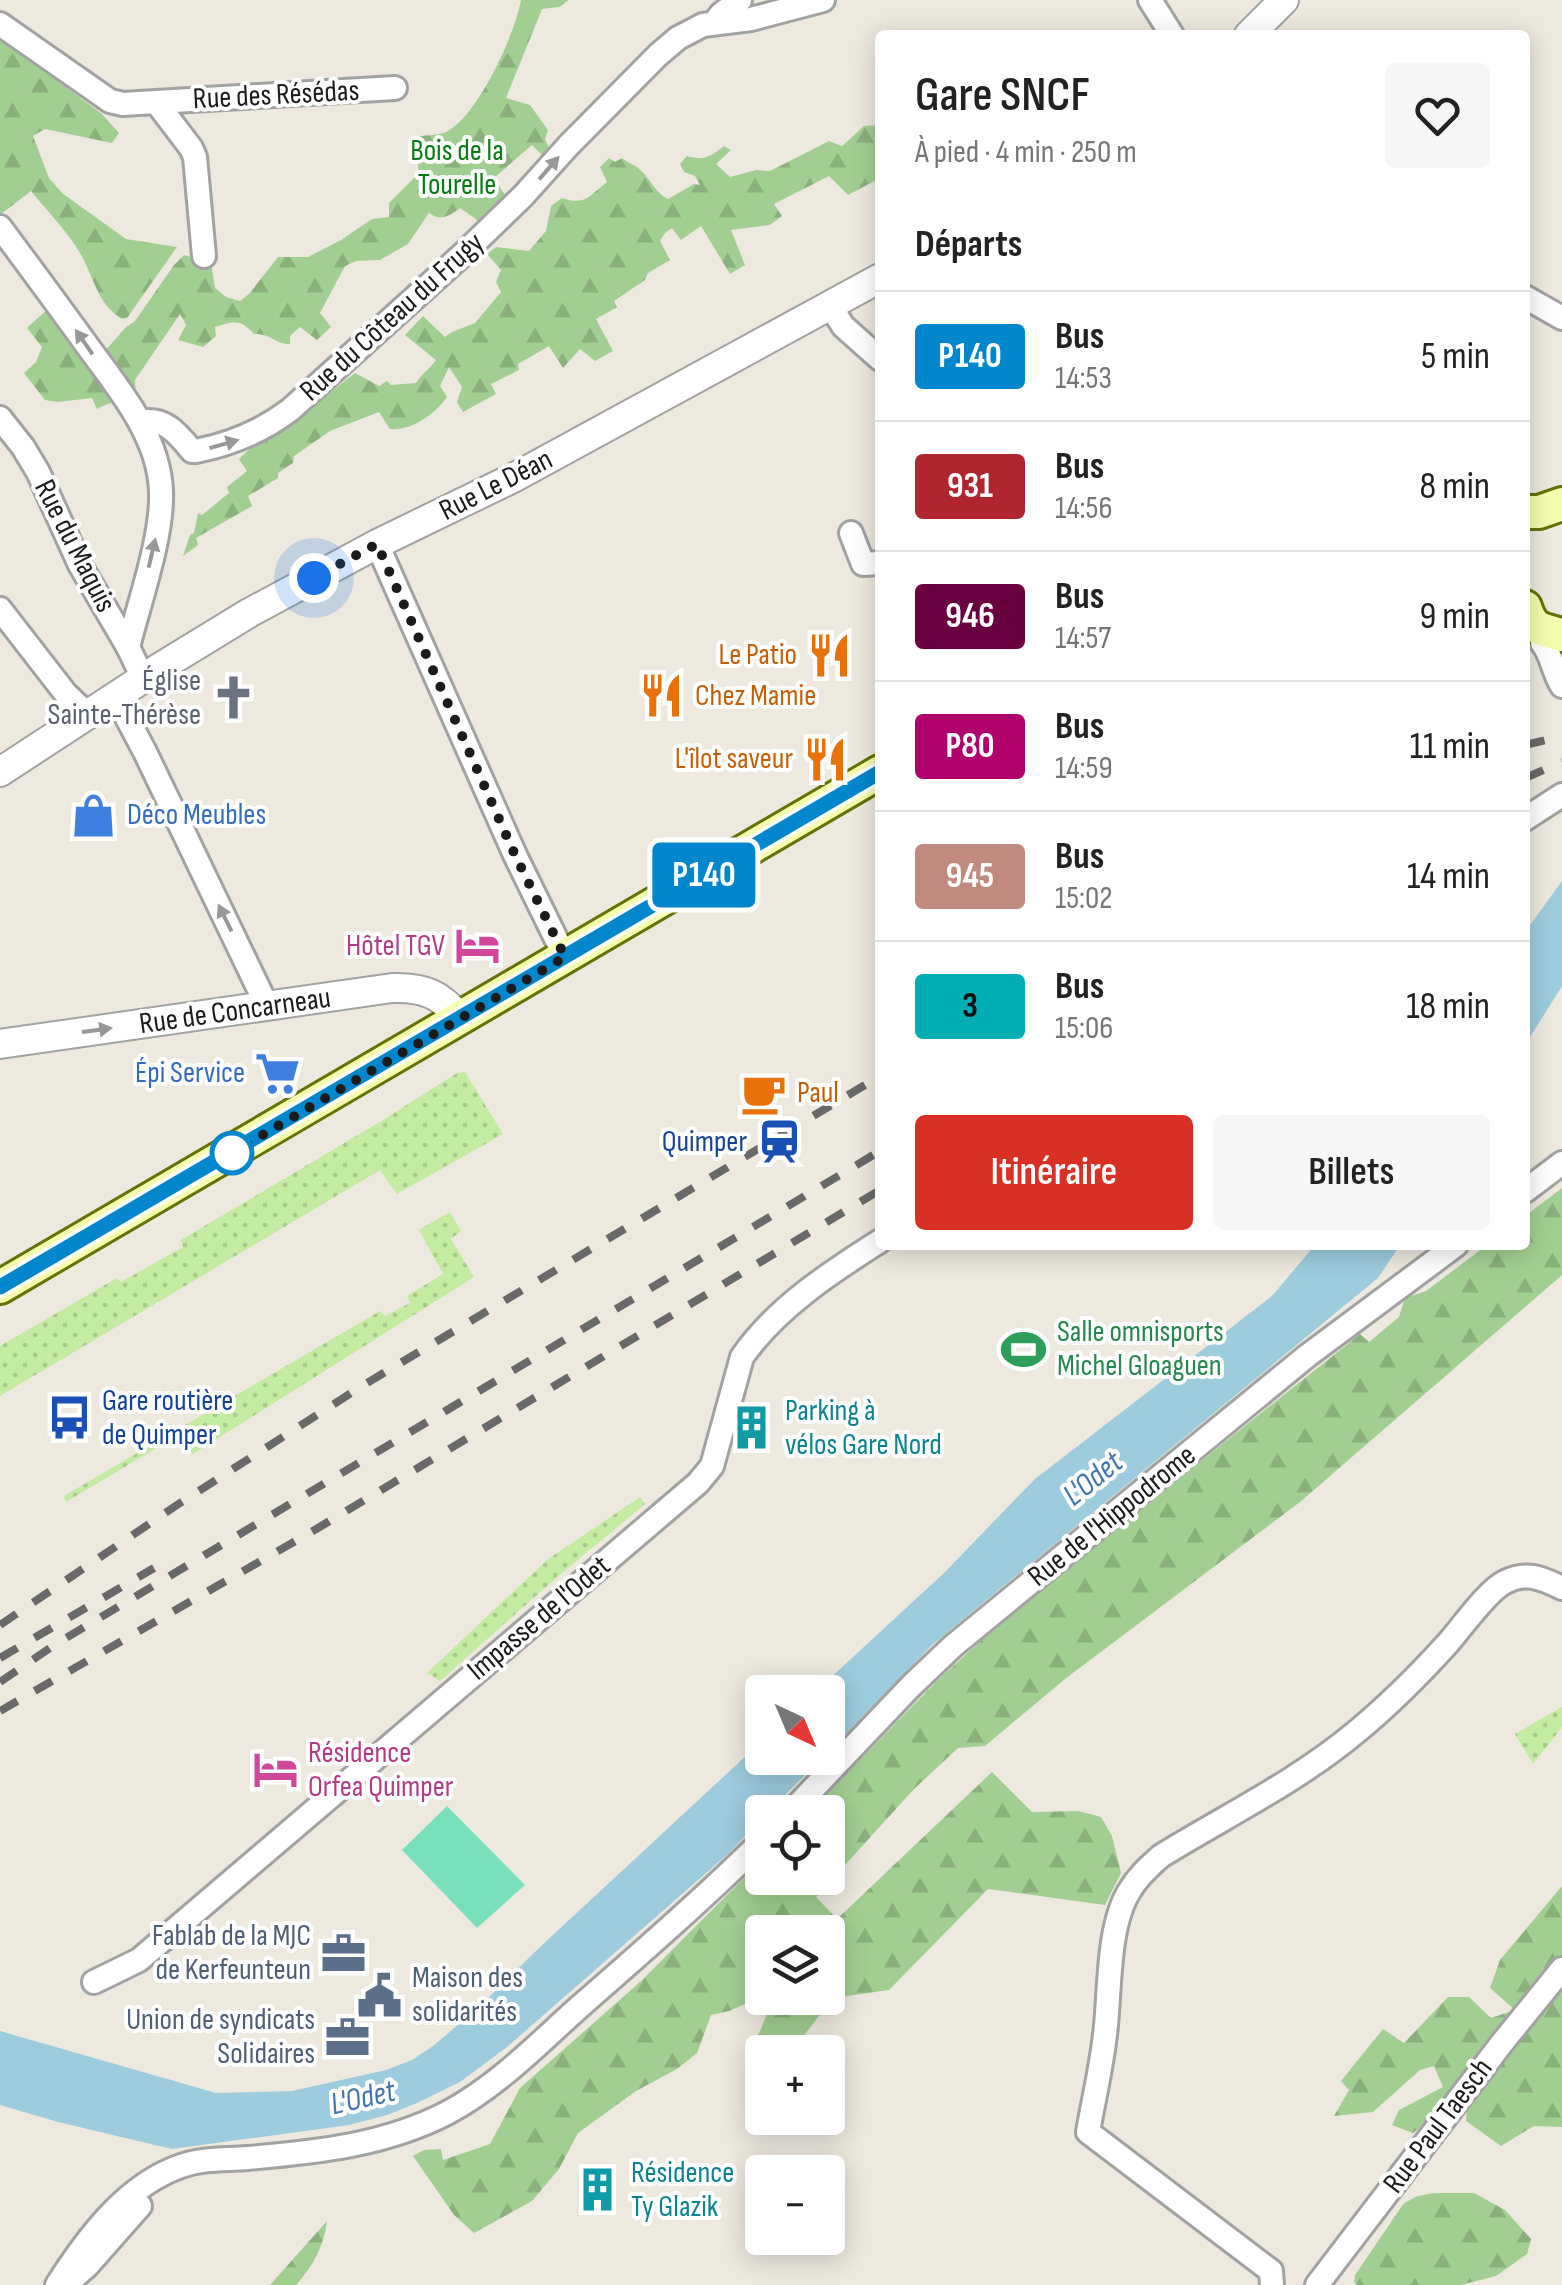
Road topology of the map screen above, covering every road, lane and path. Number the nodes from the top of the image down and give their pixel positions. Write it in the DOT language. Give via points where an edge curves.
graph roads {
  1 [pos="740,0"];
  2 [pos="822,0"];
  3 [pos="1150,0"];
  4 [pos="1284,0"];
  5 [pos="714,23"];
  6 [pos="0,24"];
  7 [pos="1169,30"];
  8 [pos="1254,30"];
  9 [pos="395,88"];
  10 [pos="156,102"];
  11 [pos="0,228"];
  12 [pos="204,256"];
  13 [pos="875,281"];
  14 [pos="1530,300"];
  15 [pos="830,304"];
  16 [pos="1562,318"];
  17 [pos="875,355"];
  18 [pos="0,418"];
  19 [pos="140,422"];
  20 [pos="851,533"];
  21 [pos="377,544"];
  22 [pos="875,563"];
  23 [pos="0,610"];
  24 [pos="1543,624"];
  25 [pos="128,647"];
  26 [pos="143,678"];
  27 [pos="1562,686"];
  28 [pos="116,697"];
  29 [pos="82,719"];
  30 [pos="0,772"];
  31 [pos="875,775"];
  32 [pos="1562,795"];
  33 [pos="1530,816"];
  34 [pos="565,957"];
  35 [pos="267,1006"];
  36 [pos="460,1018"];
  37 [pos="0,1044"];
  38 [pos="1562,1164"];
  39 [pos="1530,1187"];
  40 [pos="875,1244"];
  41 [pos="1449,1250"];
  42 [pos="4,1276"];
  43 [pos="1562,1588"];
  44 [pos="807,1795"];
  45 [pos="745,1857"];
  46 [pos="1562,1969"];
  47 [pos="94,1982"];
  48 [pos="247,2158"];
  49 [pos="58,2285"];
  50 [pos="66,2285"];
  51 [pos="1272,2285"];
  52 [pos="1316,2285"];
  1 -- 5 [label="street"];
  2 -- 5 [label="street, Rue du Côteau du Frugy"];
  3 -- 7 [label="street"];
  4 -- 8 [label="street"];
  19 -- 5 [label="street, Rue du Côteau du Frugy, one-way" via="164,423 196,452 266,428 460,256 666,48"];
  6 -- 10 [label="street, Rue des Résédas" via="110,101"];
  9 -- 10 [label="street, Rue des Résédas"];
  10 -- 12 [label="street, Rue des Résédas" via="196,157"];
  19 -- 11 [label="street, one-way"];
  13 -- 15 [label="street, Rue Le Déan"];
  14 -- 16 [label="street"];
  15 -- 17 [label="street"];
  15 -- 21 [label="street, Rue Le Déan" via="515,478"];
  18 -- 25 [label="street, Rue du Maquis" via="38,472 80,565"];
  25 -- 19 [label="street, one-way" via="161,499"];
  20 -- 22 [label="street" via="863,564"];
  21 -- 26 [label="street, Rue Le Déan"];
  21 -- 34 [label="street"];
  23 -- 29 [label="street"];
  24 -- 27 [label="street" via="1542,642"];
  25 -- 26 [label="street, Rue du Maquis"];
  26 -- 28 [label="street, Rue Le Déan"];
  28 -- 29 [label="street, Rue Le Déan"];
  35 -- 28 [label="street, one-way"];
  29 -- 30 [label="street, Rue Le Déan"];
  31 -- 34 [label="main road"];
  32 -- 33 [label="street"];
  34 -- 36 [label="main road"];
  35 -- 36 [label="street, Rue de Concarneau" via="409,988 441,998"];
  37 -- 35 [label="street, Rue de Concarneau, one-way"];
  36 -- 42 [label="main road"];
  38 -- 39 [label="street"];
  40 -- 47 [label="street, Impasse de l'Odet" via="807,1292 742,1356 706,1475 139,1960"];
  41 -- 44 [label="street, Rue de l'Hippodrome" via="1308,1356 953,1646"];
  43 -- 51 [label="street" via="1539,1576 1500,1584 1354,1734 1311,1768 1162,1856 1128,1891 1119,1913 1088,2132 1271,2271"];
  45 -- 48 [label="street" via="468,2101 359,2145"];
  46 -- 52 [label="street, Rue Paul Taesch"];
  48 -- 49 [label="street" via="196,2162 152,2181 96,2230"];
  48 -- 50 [label="street" via="190,2177 139,2206"];
}
